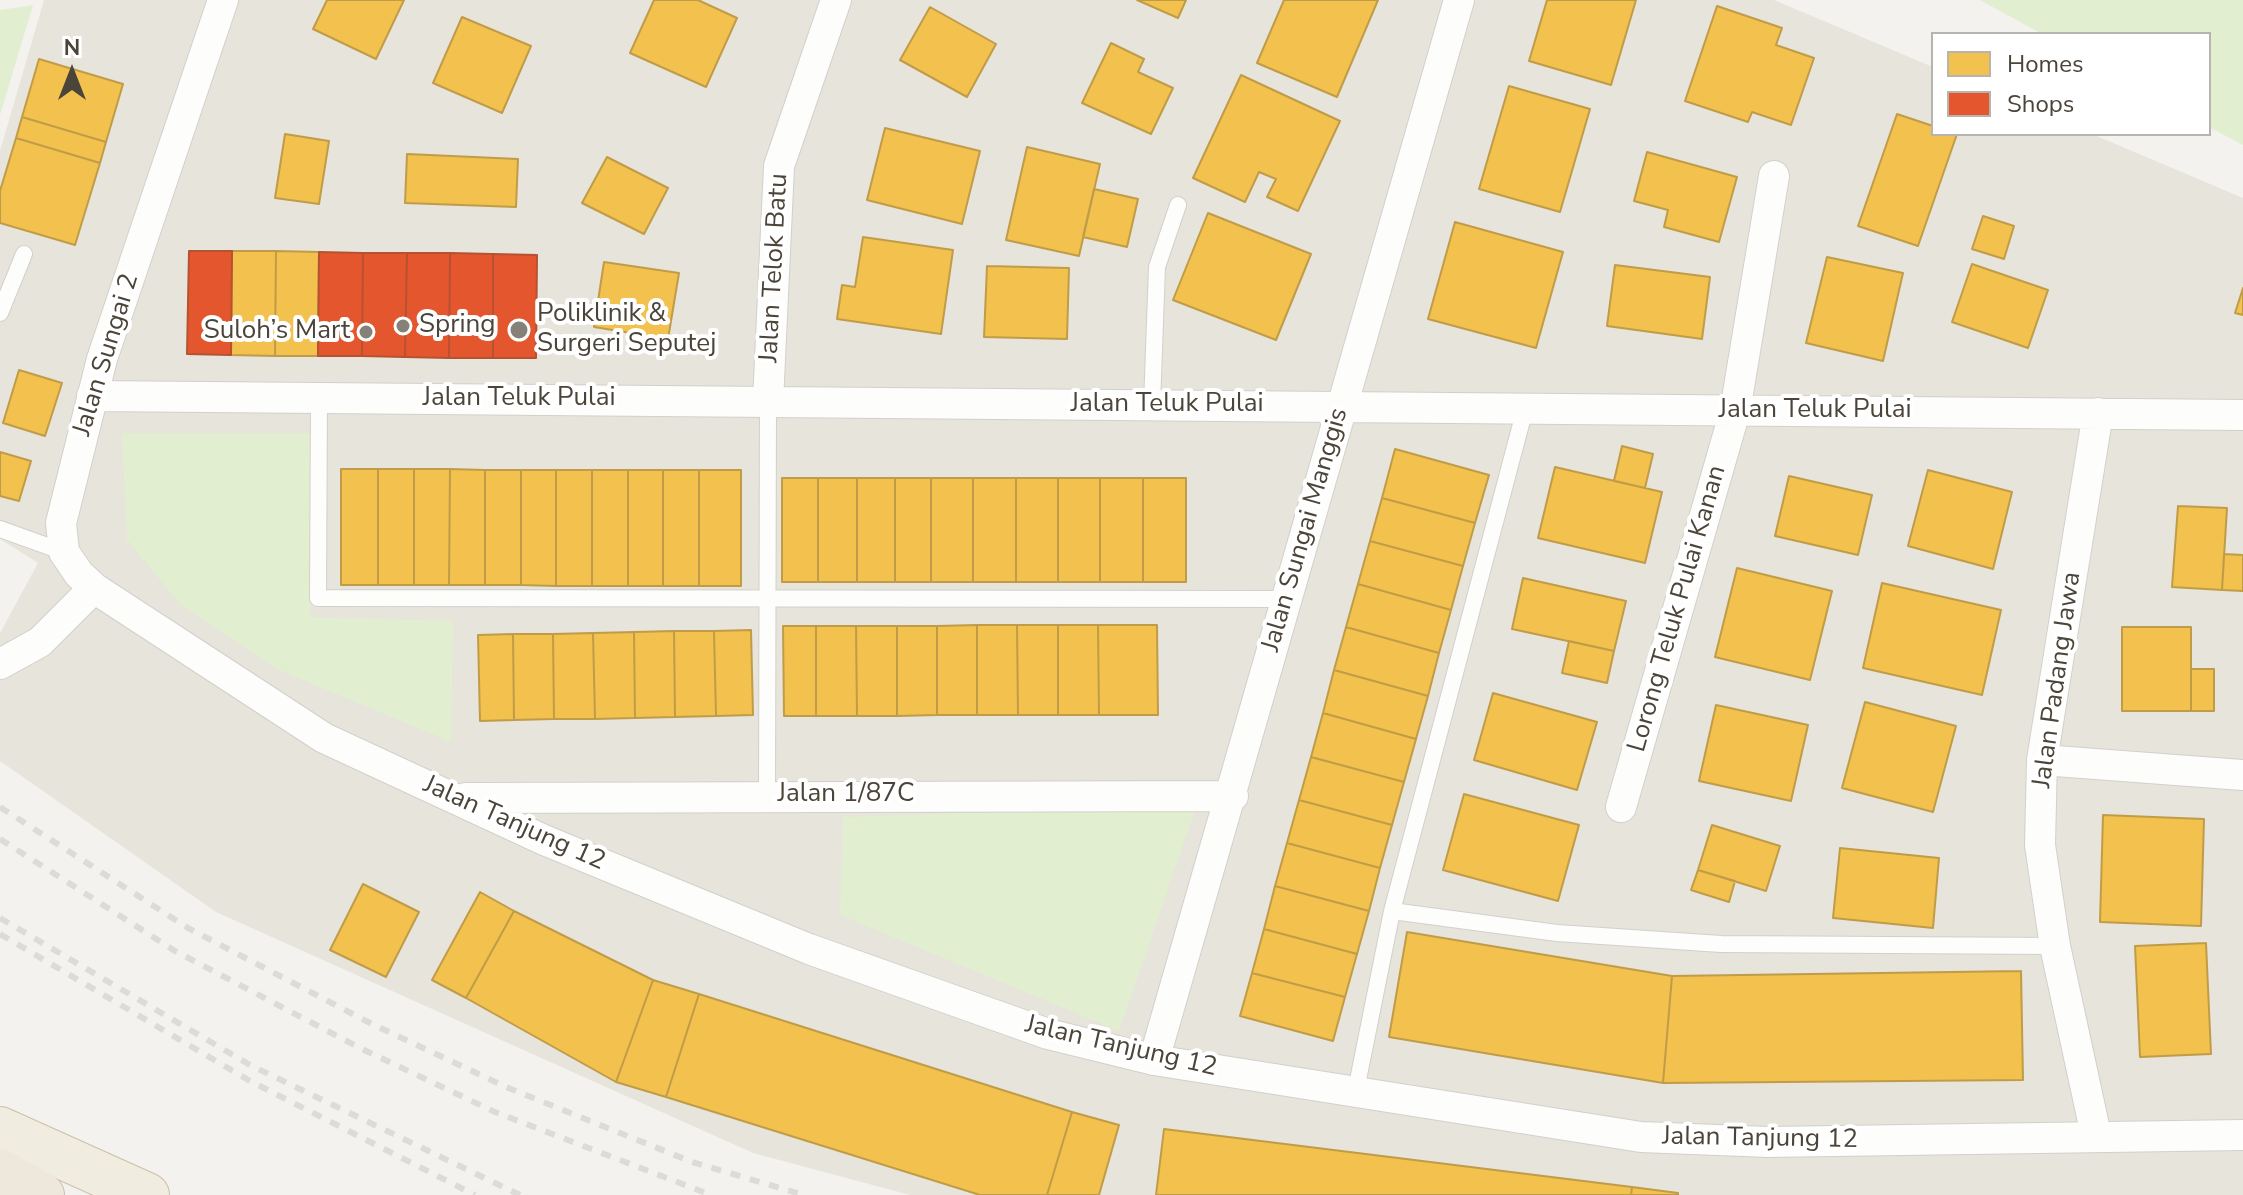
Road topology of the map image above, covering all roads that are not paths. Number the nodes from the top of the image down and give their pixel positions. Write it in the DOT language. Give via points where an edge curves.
graph roads {
  1 [pos="223,0"];
  2 [pos="836,0"];
  3 [pos="1459,0"];
  4 [pos="1774,176"];
  5 [pos="1178,205"];
  6 [pos="24,254"];
  7 [pos="0,313"];
  8 [pos="92,396"];
  9 [pos="319,398"];
  10 [pos="768,402"];
  11 [pos="1152,405"];
  12 [pos="1340,407"];
  13 [pos="1525,409"];
  14 [pos="1735,411"];
  15 [pos="2098,413"];
  16 [pos="2243,415"];
  17 [pos="0,529"];
  18 [pos="64,552"];
  19 [pos="94,588"];
  20 [pos="767,599"];
  21 [pos="1287,599"];
  22 [pos="0,664"];
  23 [pos="2042,760"];
  24 [pos="2243,775"];
  25 [pos="767,795"];
  26 [pos="1233,796"];
  27 [pos="460,798"];
  28 [pos="1621,807"];
  29 [pos="1392,911"];
  30 [pos="2055,946"];
  31 [pos="1154,1060"];
  32 [pos="1355,1095"];
  33 [pos="0,1129"];
  34 [pos="2096,1135"];
  35 [pos="2243,1135"];
  36 [pos="0,1171"];
  37 [pos="42,1195"];
  38 [pos="147,1195"];
  1 -- 8 [label="street, Jalan Sungai 2"];
  2 -- 10 [label="street, Jalan Telok Batu" via="779,166"];
  3 -- 12 [label="street, Jalan Sungai Manggis"];
  4 -- 14 [label="street, Lorong Teluk Pulai Kanan"];
  5 -- 11 [label="lane" via="1157,267"];
  6 -- 7 [label="lane"];
  8 -- 9 [label="street, Jalan Teluk Pulai"];
  8 -- 18 [label="street, Jalan Sungai 2" via="61,523"];
  9 -- 10 [label="street, Jalan Teluk Pulai"];
  9 -- 20 [label="lane" via="318,598"];
  10 -- 11 [label="street, Jalan Teluk Pulai"];
  10 -- 20 [label="lane"];
  11 -- 12 [label="street, Jalan Teluk Pulai"];
  12 -- 13 [label="street, Jalan Teluk Pulai"];
  12 -- 21 [label="street, Jalan Sungai Manggis"];
  13 -- 14 [label="street, Jalan Teluk Pulai"];
  13 -- 29 [label="lane"];
  14 -- 15 [label="street, Jalan Teluk Pulai"];
  14 -- 28 [label="street, Lorong Teluk Pulai Kanan"];
  15 -- 16 [label="street, Jalan Teluk Pulai"];
  15 -- 23 [label="street, Jalan Padang Jawa"];
  17 -- 18 [label="lane"];
  18 -- 19 [label="street"];
  19 -- 22 [label="street" via="40,642"];
  19 -- 27 [label="street, Jalan Tanjung 12" via="324,738"];
  20 -- 21 [label="lane"];
  20 -- 25 [label="lane"];
  21 -- 26 [label="street, Jalan Sungai Manggis"];
  23 -- 24 [label="street"];
  23 -- 30 [label="street, Jalan Padang Jawa" via="2040,845"];
  25 -- 26 [label="street, Jalan 1/87C"];
  25 -- 27 [label="street, Jalan 1/87C"];
  26 -- 31 [label="street, Jalan Sungai Manggis"];
  27 -- 31 [label="street, Jalan Tanjung 12" via="544,840 809,949 1048,1034"];
  29 -- 30 [label="lane" via="1557,933 1721,944"];
  29 -- 32 [label="lane"];
  30 -- 34 [label="street, Jalan Padang Jawa"];
  31 -- 32 [label="street, Jalan Tanjung 12"];
  32 -- 34 [label="street, Jalan Tanjung 12" via="1701,1141"];
  33 -- 38 [label="highway"];
  34 -- 35 [label="street, Jalan Tanjung 12"];
  36 -- 37 [label="highway"];
}
